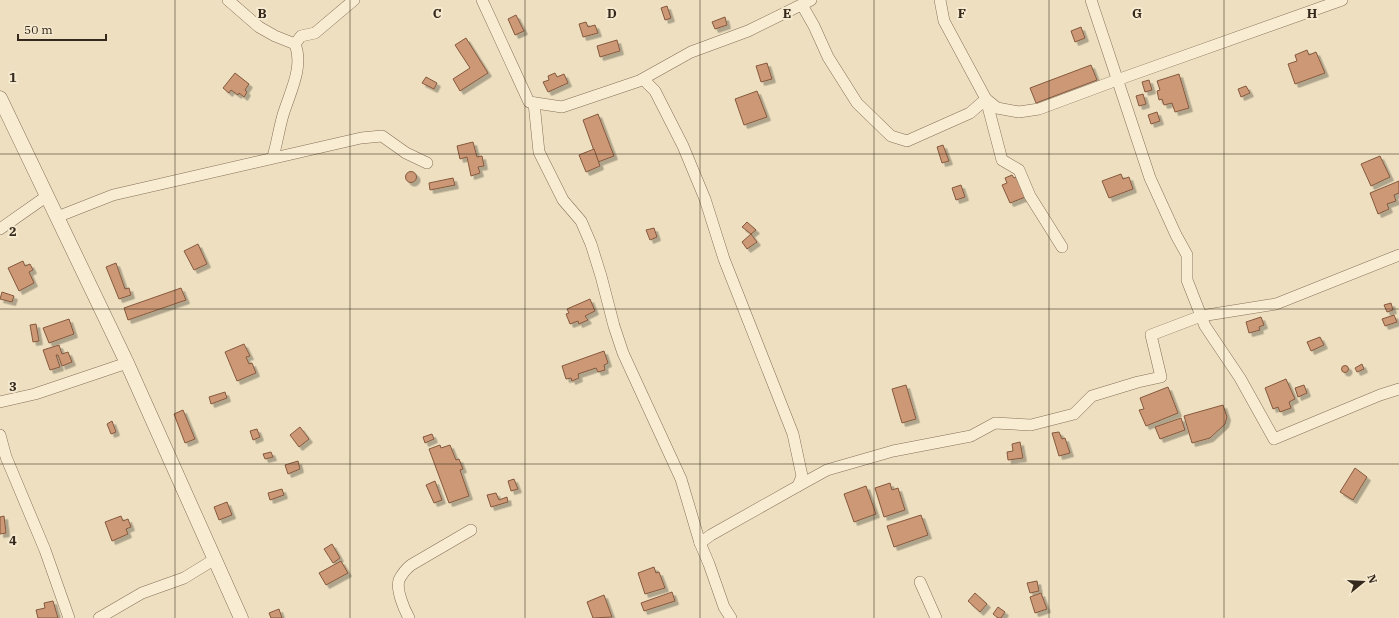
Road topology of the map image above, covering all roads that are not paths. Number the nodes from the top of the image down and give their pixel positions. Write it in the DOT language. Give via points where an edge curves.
graph roads {
  1 [pos="228,0"];
  2 [pos="354,0"];
  3 [pos="482,0"];
  4 [pos="940,0"];
  5 [pos="1091,0"];
  6 [pos="1342,0"];
  7 [pos="806,2"];
  8 [pos="295,44"];
  9 [pos="643,79"];
  10 [pos="1117,80"];
  11 [pos="0,98"];
  12 [pos="986,99"];
  13 [pos="534,103"];
  14 [pos="273,157"];
  15 [pos="427,163"];
  16 [pos="47,196"];
  17 [pos="57,216"];
  18 [pos="0,229"];
  19 [pos="1062,247"];
  20 [pos="1399,255"];
  21 [pos="1201,316"];
  22 [pos="127,363"];
  23 [pos="1399,389"];
  24 [pos="2,404"];
  25 [pos="0,436"];
  26 [pos="798,486"];
  27 [pos="471,530"];
  28 [pos="700,543"];
  29 [pos="215,559"];
  30 [pos="920,582"];
  31 [pos="69,618"];
  32 [pos="98,618"];
  33 [pos="241,618"];
  34 [pos="409,618"];
  35 [pos="730,618"];
  36 [pos="936,618"];
  1 -- 8 [label="street" via="259,27"];
  2 -- 8 [label="street" via="315,33 300,36"];
  3 -- 13 [label="street" via="529,102"];
  4 -- 12 [label="street" via="944,21"];
  5 -- 10 [label="street"];
  6 -- 10 [label="street"];
  7 -- 9 [label="street" via="748,31 691,52"];
  7 -- 12 [label="street" via="828,57 857,103 891,136 907,141 970,113"];
  8 -- 14 [label="street" via="299,53 295,82 283,115"];
  9 -- 13 [label="street" via="562,107"];
  9 -- 26 [label="street" via="655,91 669,118 705,199 724,259 793,434 802,476"];
  10 -- 12 [label="street" via="1039,109 1019,112 997,108"];
  10 -- 21 [label="street" via="1150,178 1187,255 1187,280"];
  11 -- 16 [label="street"];
  12 -- 19 [label="street" via="1002,160 1019,170 1030,196"];
  13 -- 28 [label="street" via="539,152 563,200 581,221 589,238 623,353 681,479"];
  14 -- 15 [label="street" via="361,138 382,136 406,153"];
  14 -- 17 [label="street" via="113,194"];
  16 -- 17 [label="street"];
  16 -- 18 [label="street"];
  17 -- 22 [label="street"];
  20 -- 21 [label="street" via="1276,304"];
  21 -- 23 [label="street" via="1274,439"];
  21 -- 26 [label="street" via="1151,336 1161,377 1092,396 1074,414 1031,424 995,423 971,436 894,451 827,470"];
  22 -- 24 [label="street"];
  22 -- 29 [label="street"];
  25 -- 31 [label="street"];
  26 -- 28 [label="street"];
  27 -- 34 [label="street" via="403,572 398,582"];
  28 -- 35 [label="street"];
  29 -- 32 [label="street" via="184,578 142,593"];
  29 -- 33 [label="street"];
  30 -- 36 [label="street"];
}
